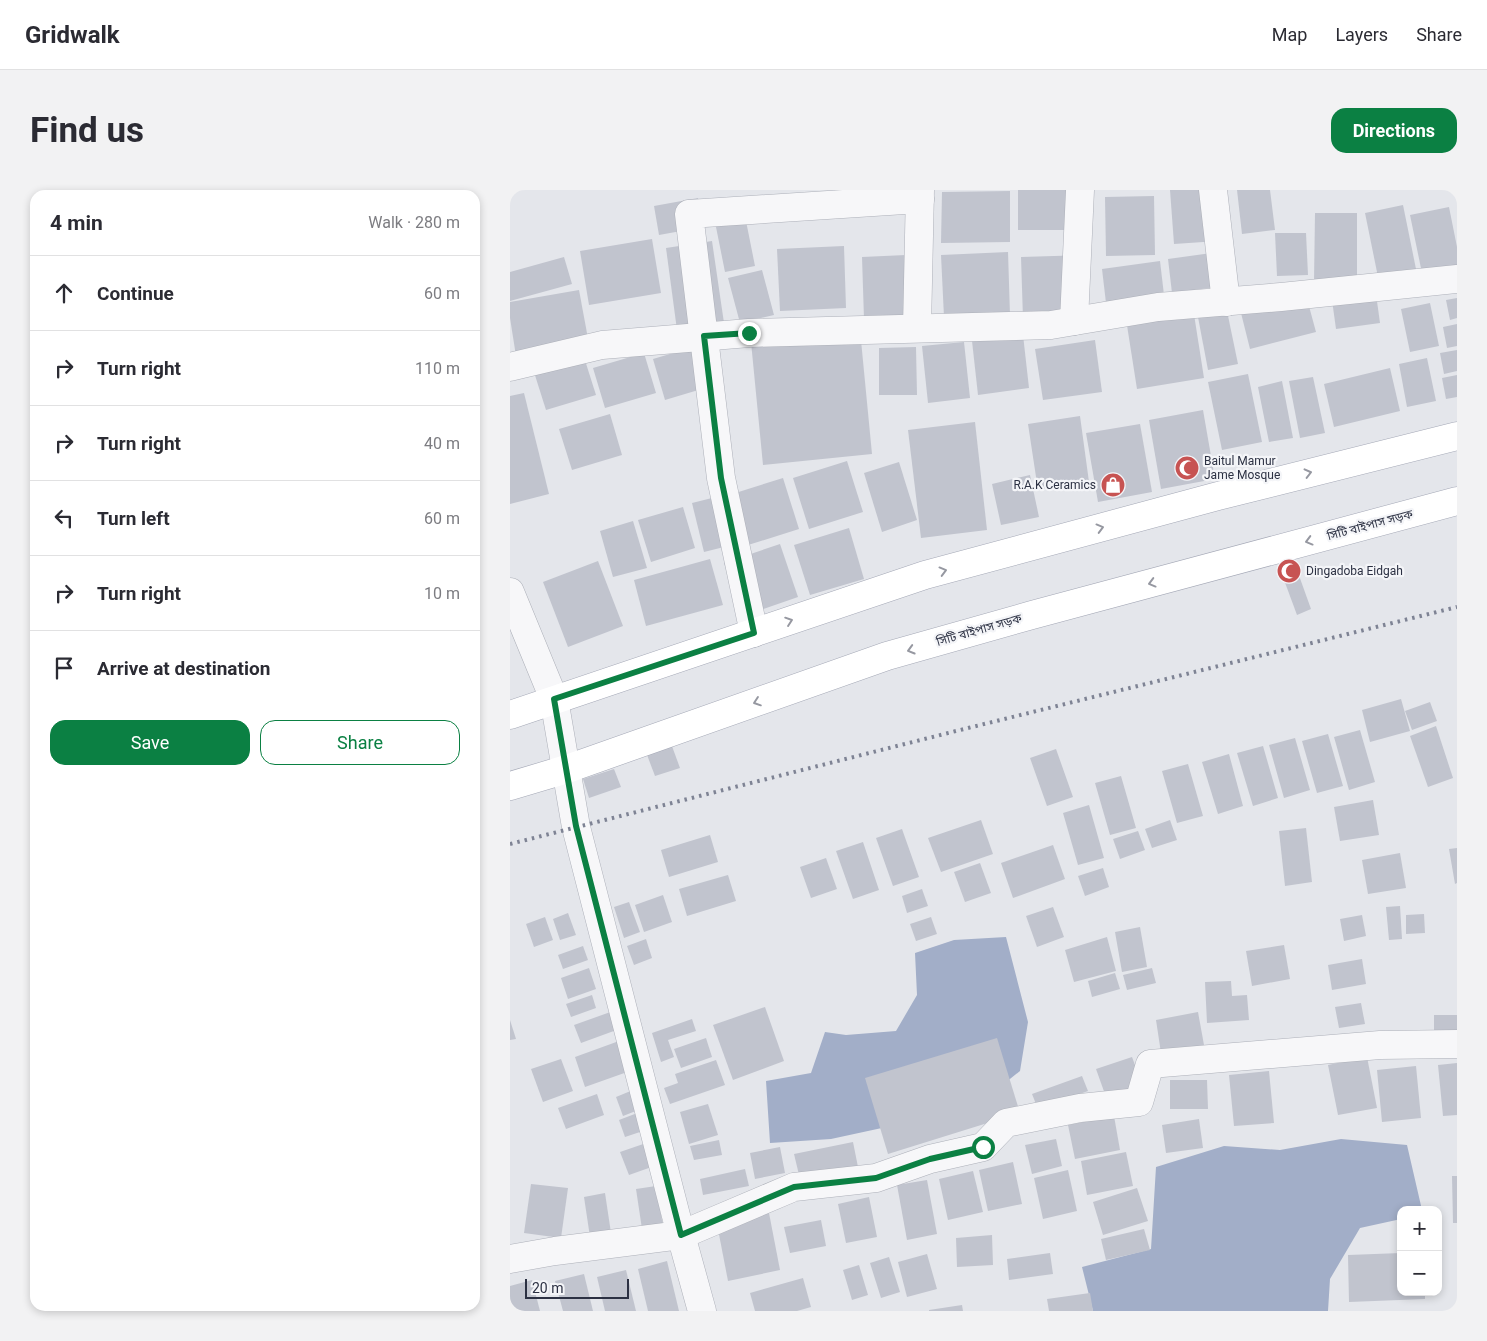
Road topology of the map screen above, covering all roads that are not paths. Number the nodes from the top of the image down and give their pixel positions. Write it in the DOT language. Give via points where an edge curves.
graph roads {
  1 [pos="1080,190"];
  2 [pos="1213,190"];
  3 [pos="920,194"];
  4 [pos="1457,279"];
  5 [pos="1226,302"];
  6 [pos="1074,321"];
  7 [pos="917,328"];
  8 [pos="704,336"];
  9 [pos="510,367"];
  10 [pos="1457,436"];
  11 [pos="1457,501"];
  12 [pos="510,592"];
  13 [pos="754,633"];
  14 [pos="554,699"];
  15 [pos="510,715"];
  16 [pos="567,769"];
  17 [pos="510,786"];
  18 [pos="1457,1044"];
  19 [pos="681,1235"];
  20 [pos="510,1258"];
  21 [pos="702,1311"];
  1 -- 6 [label="street"];
  2 -- 5 [label="street"];
  3 -- 7 [label="street"];
  3 -- 8 [label="street" via="690,214"];
  4 -- 5 [label="street"];
  5 -- 6 [label="street" via="1158,307"];
  6 -- 7 [label="street" via="1051,325"];
  7 -- 8 [label="street"];
  8 -- 9 [label="street" via="602,344"];
  8 -- 13 [label="street" via="721,478"];
  13 -- 10 [label="main road, one-way" via="925,576 1218,496"];
  11 -- 16 [label="main road, সিটি বাইপাস সড়ক, one-way" via="887,656"];
  12 -- 14 [label="street"];
  13 -- 14 [label="main road"];
  14 -- 15 [label="main road"];
  14 -- 16 [label="street"];
  16 -- 17 [label="main road, সিটি বাইপাস সড়ক"];
  16 -- 19 [label="street" via="576,826"];
  18 -- 19 [label="street" via="1380,1045 1150,1064 1140,1102 1080,1108 1006,1123 983,1147 930,1159 876,1178 794,1187"];
  19 -- 20 [label="street"];
  19 -- 21 [label="street"];
}
